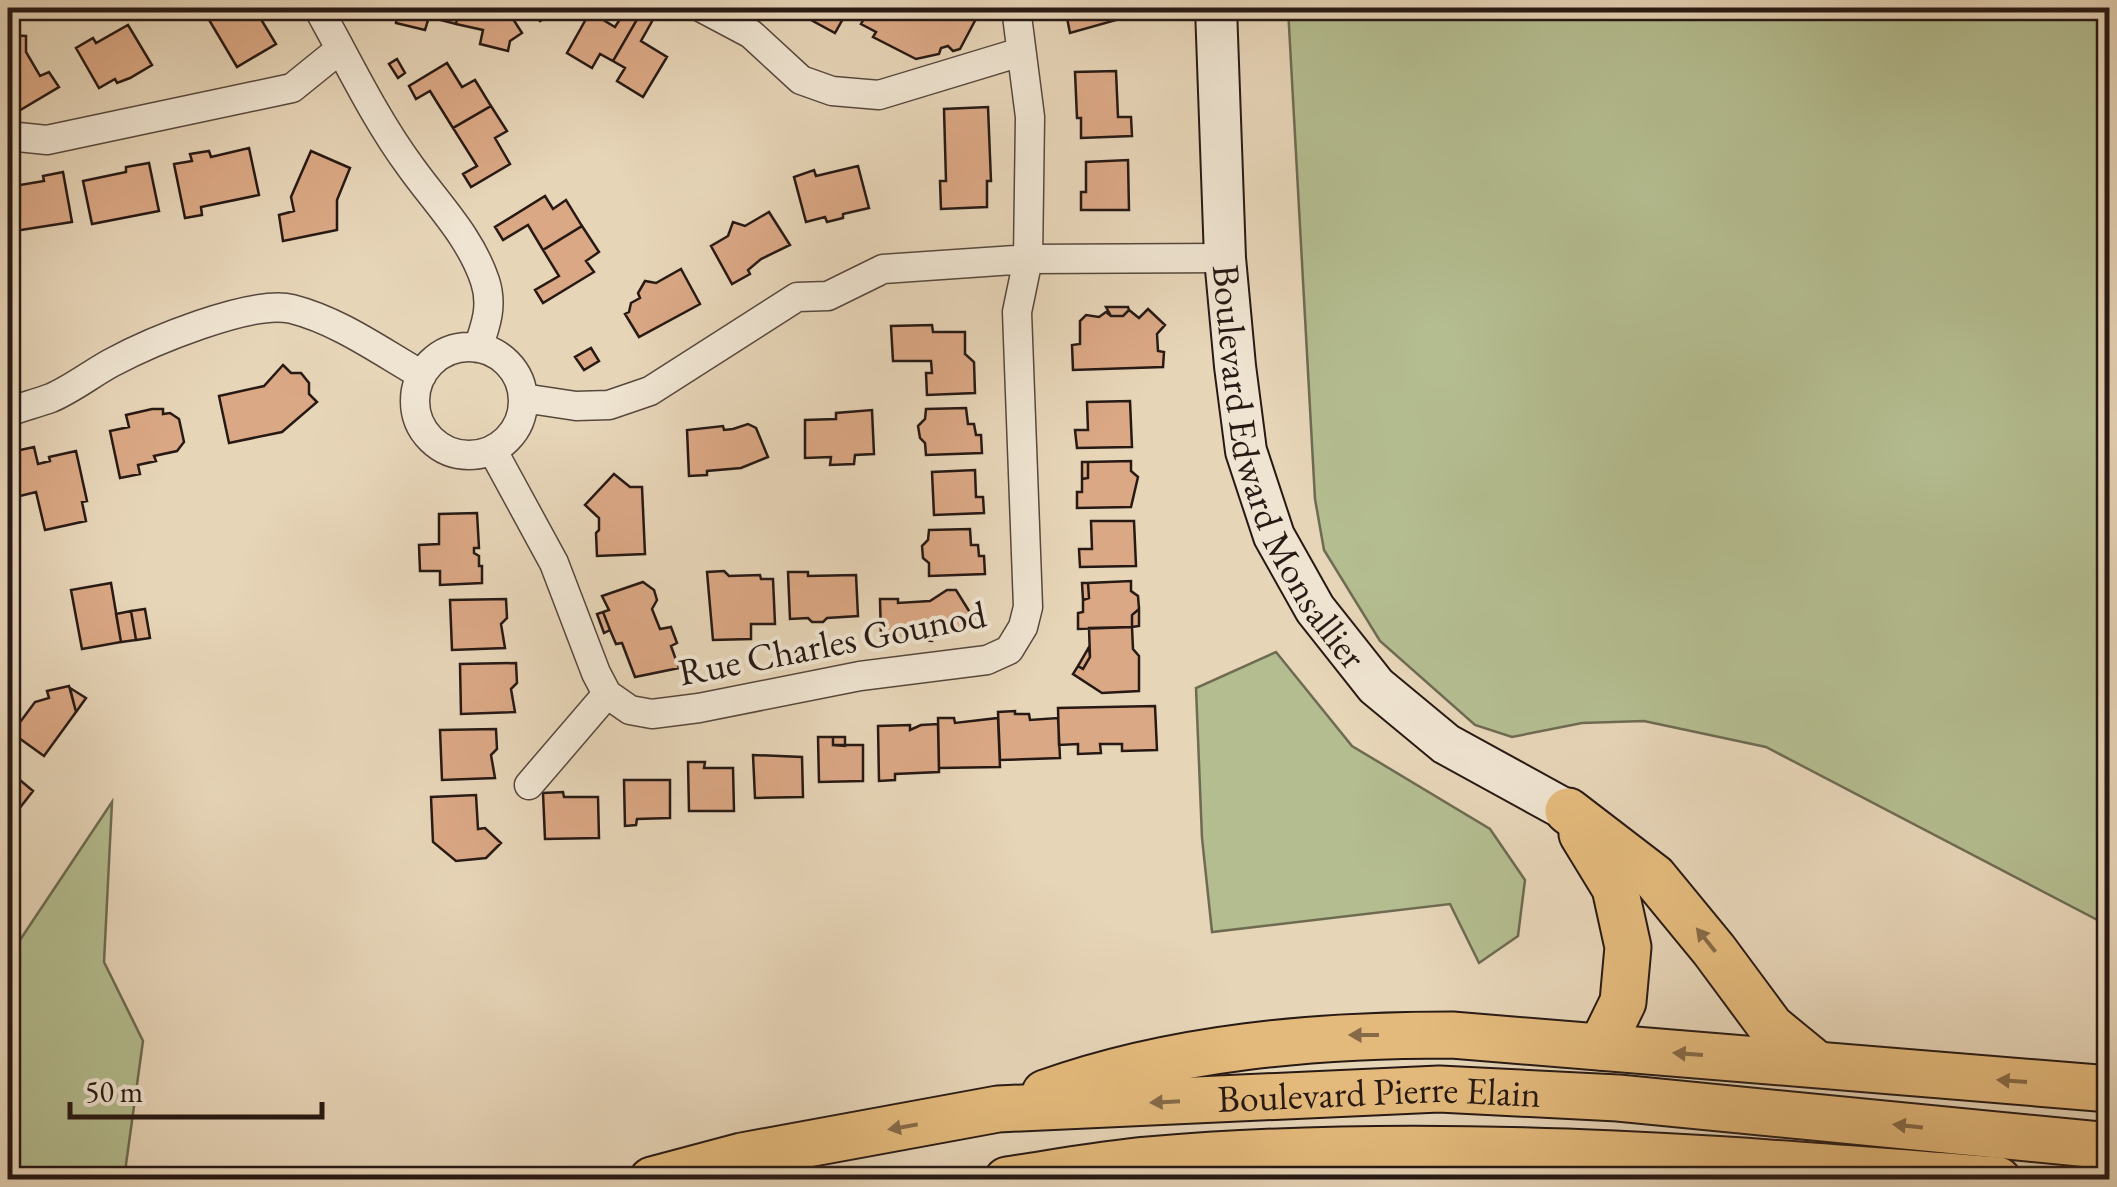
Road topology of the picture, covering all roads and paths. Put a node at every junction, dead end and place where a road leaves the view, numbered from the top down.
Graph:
1 (702, 8) edge
2 (1016, 8) edge
3 (1216, 8) edge
4 (332, 22) edge
5 (1022, 52) junction
6 (8, 136) edge
7 (1224, 258) junction
8 (1028, 259) junction
9 (478, 348) junction
10 (422, 374) junction
11 (522, 398) junction
12 (8, 412) edge
13 (493, 451) junction
14 (608, 694) junction
15 (529, 785) dead end
16 (1568, 811) junction
17 (1601, 1047) junction
18 (1816, 1064) junction
19 (2110, 1088) edge
20 (998, 1109) junction
21 (2110, 1146) edge
22 (652, 1180) edge
23 (1007, 1180) edge
24 (1998, 1180) edge

1 - 5 street
2 - 5 street
3 - 7 street, Boulevard Edward Monsallier
4 - 6 street
4 - 9 street
5 - 8 street
7 - 8 street
7 - 16 street, Boulevard Edward Monsallier
8 - 11 street
8 - 14 street, Rue Charles Gounod
9 - 10 street
9 - 11 street
10 - 12 street
10 - 13 street
11 - 13 street
13 - 14 street
14 - 15 street
16 - 17 main road
18 -> 16 main road
18 -> 17 main road
17 -> 20 main road
19 -> 18 main road
21 -> 20 main road, Boulevard Pierre Elain
20 -> 22 main road, Boulevard Pierre Elain
23 - 24 main road, Boulevard Pierre Elain

